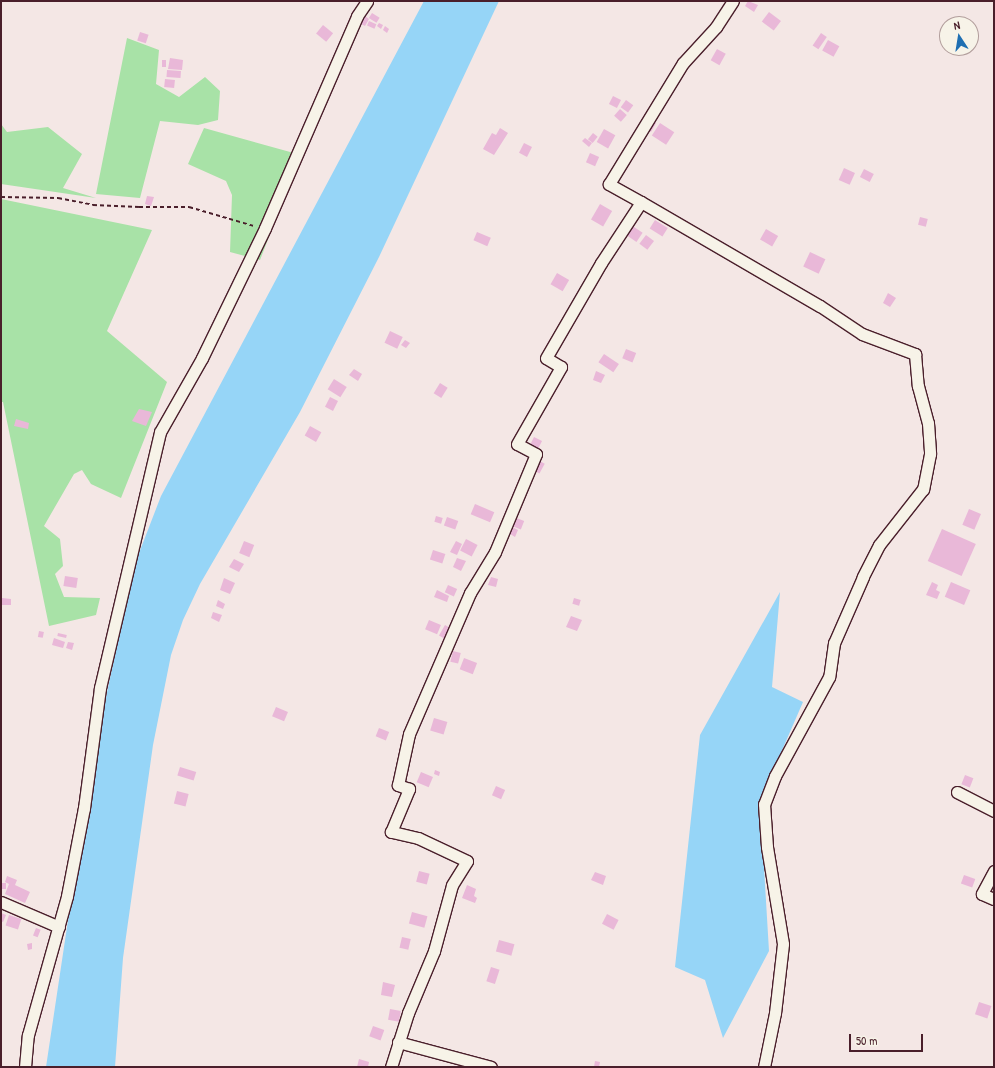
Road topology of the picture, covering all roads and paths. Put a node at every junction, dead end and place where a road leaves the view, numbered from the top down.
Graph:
1 (367, 1) edge
2 (734, 1) edge
3 (1, 197) edge
4 (642, 202) junction
5 (265, 228) junction
6 (957, 792) dead end
7 (994, 811) edge
8 (994, 871) edge
9 (994, 898) edge
10 (1, 902) edge
11 (59, 927) junction
12 (398, 1042) junction
13 (25, 1067) edge
14 (391, 1067) edge
15 (491, 1067) edge
16 (764, 1067) edge

1 - 5 street
2 - 4 street
3 - 5 path
4 - 12 street
4 - 16 street
5 - 11 street
6 - 7 street
8 - 9 street
10 - 11 street
11 - 13 street
12 - 14 street
12 - 15 street

